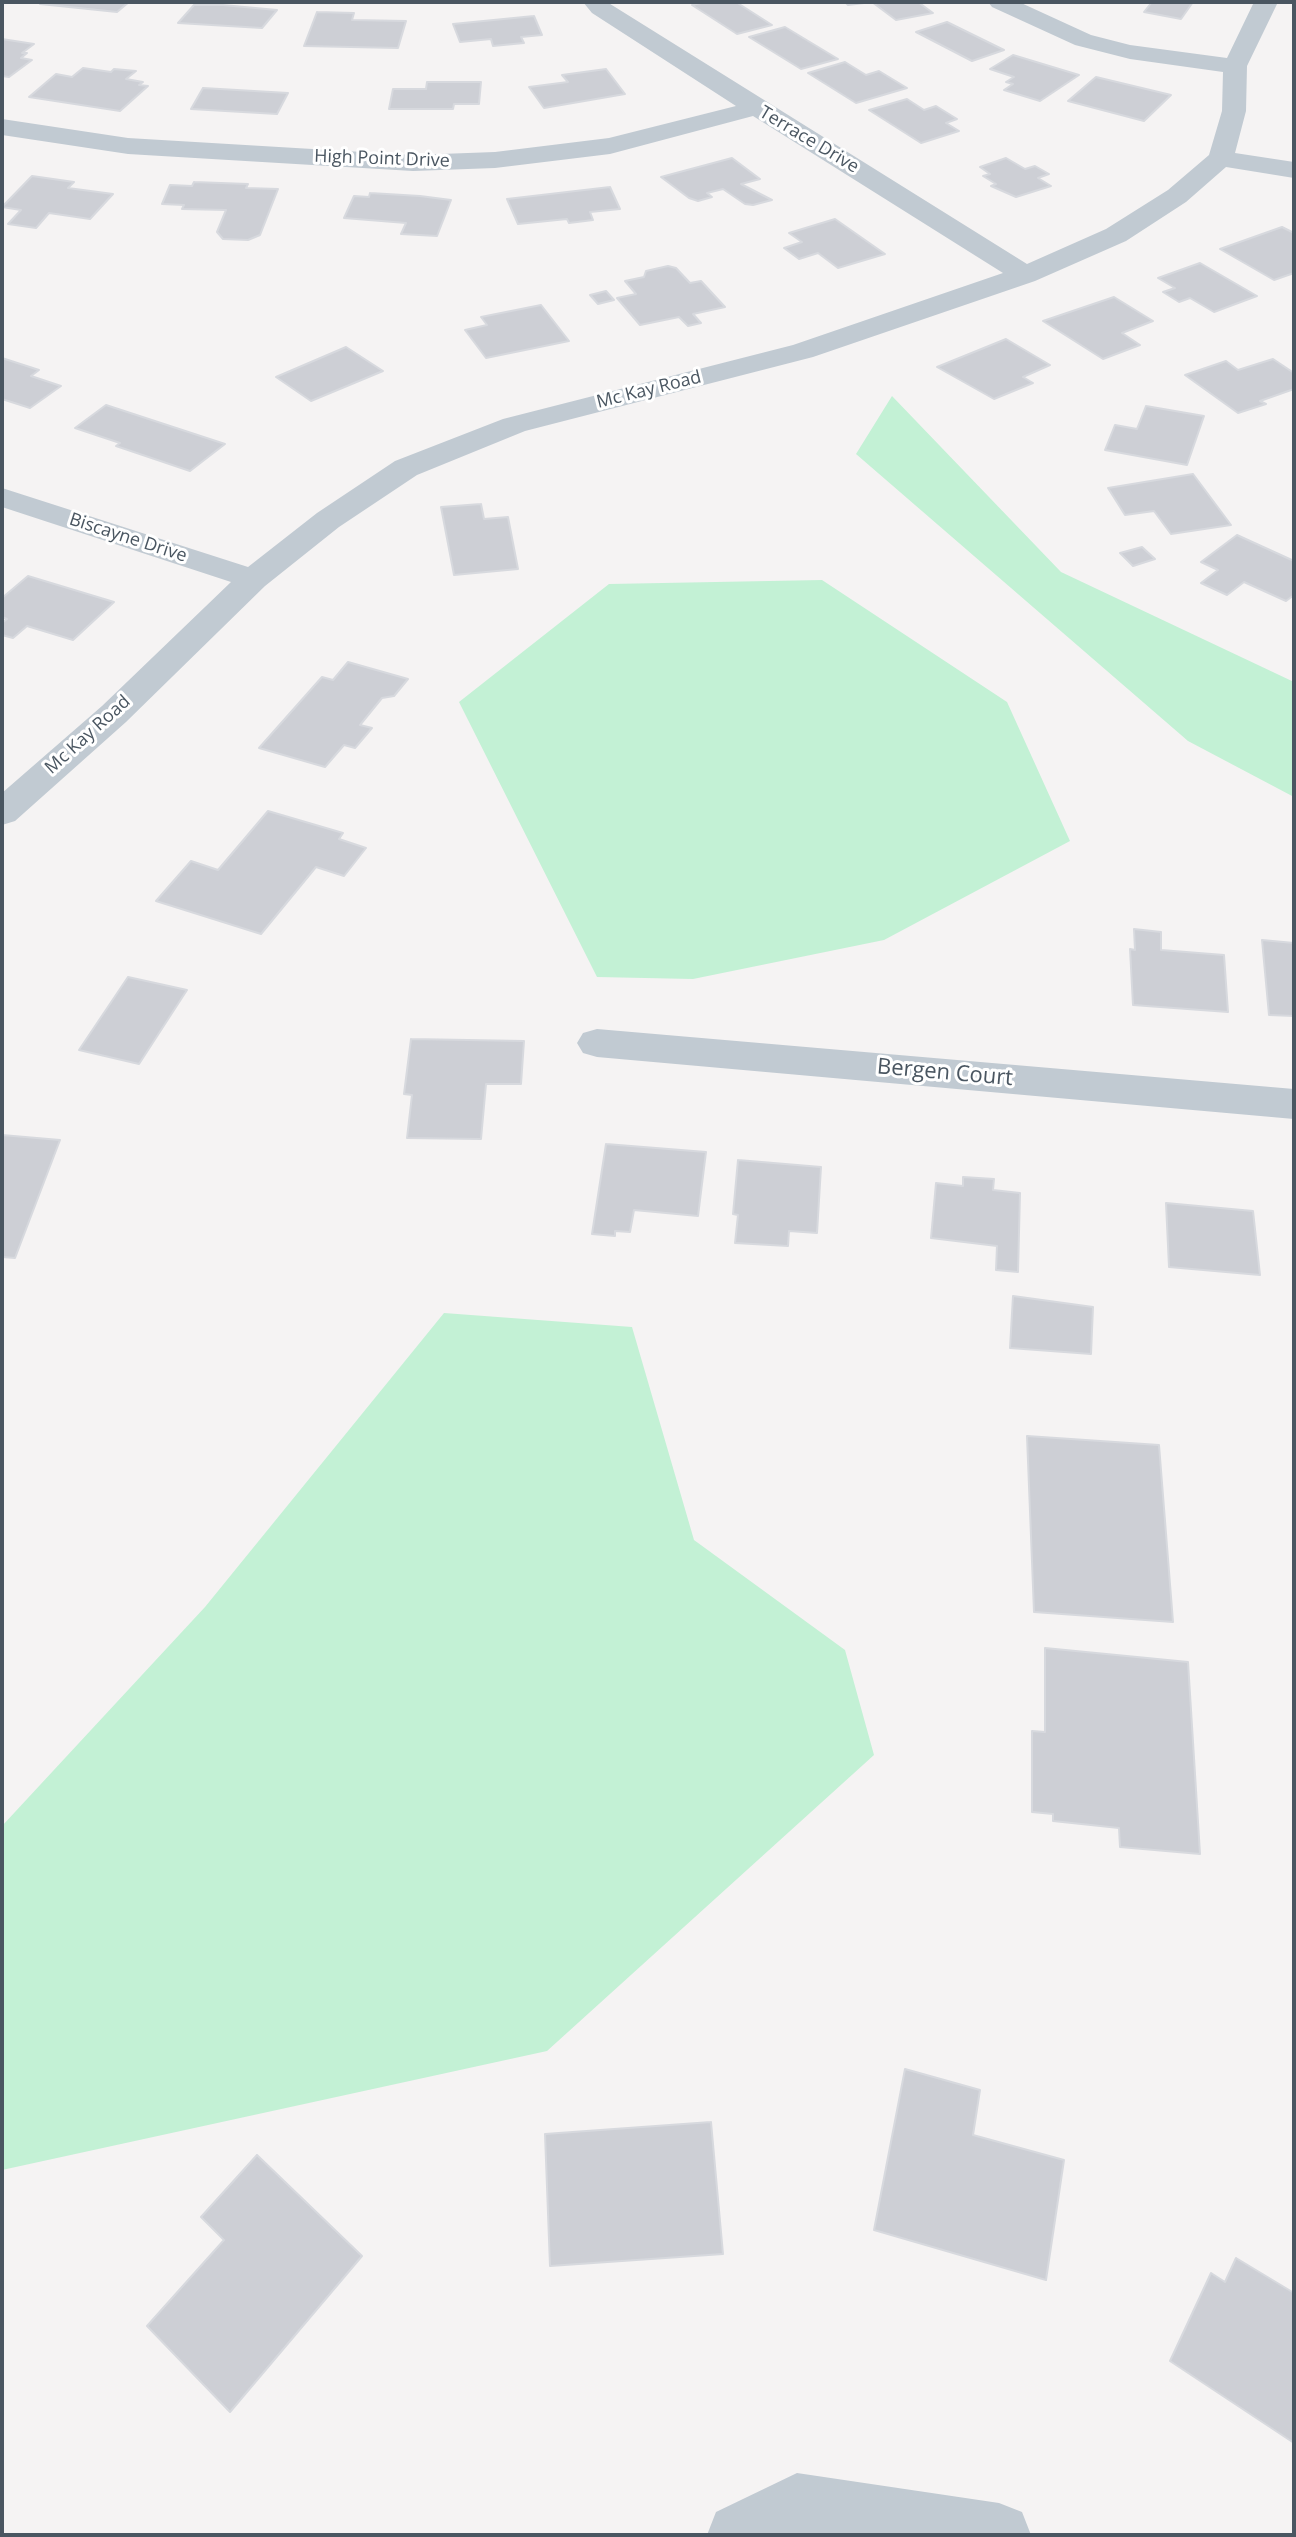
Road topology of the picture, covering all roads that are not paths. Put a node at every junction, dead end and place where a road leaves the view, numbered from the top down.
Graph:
1 (595, 2) edge
2 (1000, 2) edge
3 (1266, 2) edge
4 (1235, 66) junction
5 (757, 108) junction
6 (2, 127) edge
7 (1221, 158) junction
8 (1294, 170) edge
9 (1025, 275) junction
10 (2, 497) edge
11 (253, 579) junction
12 (2, 813) edge
13 (597, 1043) dead end
14 (1294, 1104) edge
15 (739, 2535) edge
16 (999, 2535) edge

1 - 5 street, Terrace Drive
2 - 4 street
3 - 4 street
4 - 7 street
5 - 6 street, High Point Drive
5 - 9 street, Terrace Drive
7 - 8 street
7 - 9 street, Mc Kay Road
9 - 11 street, Mc Kay Road
10 - 11 street, Biscayne Drive
11 - 12 street, Mc Kay Road
13 - 14 street, Bergen Court
15 - 16 street

